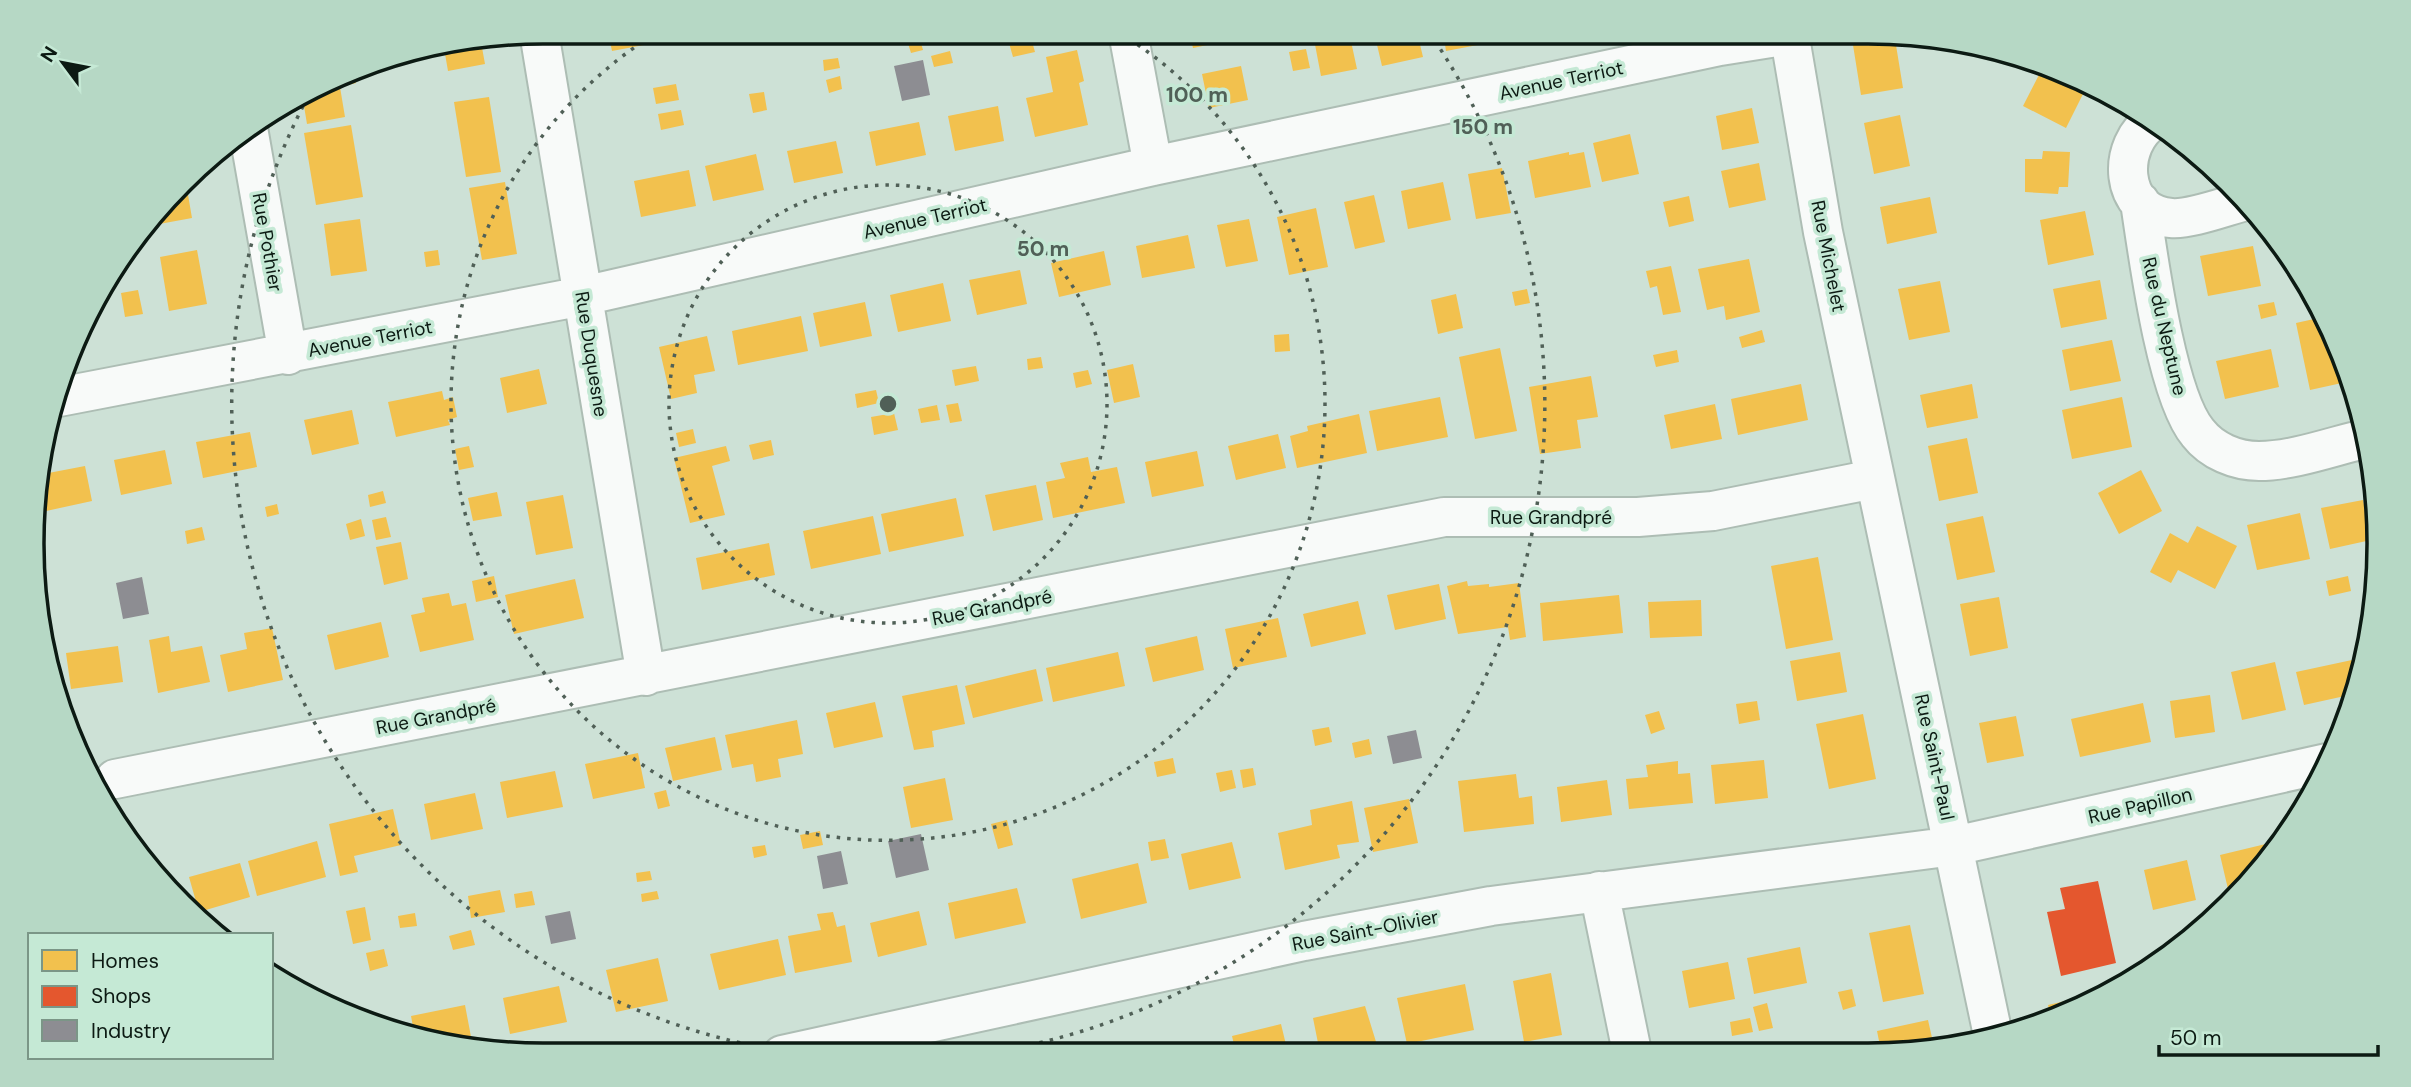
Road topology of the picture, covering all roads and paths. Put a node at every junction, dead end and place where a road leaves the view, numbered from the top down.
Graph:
1 (541, 44) edge
2 (1130, 44) edge
3 (1731, 44) edge
4 (1791, 44) edge
5 (2145, 128) edge
6 (250, 139) edge
7 (1153, 166) junction
8 (2140, 202) junction
9 (2234, 204) edge
10 (583, 296) junction
11 (288, 355) junction
12 (66, 396) edge
13 (2357, 440) edge
14 (1874, 479) junction
15 (646, 676) junction
16 (2311, 774) edge
17 (115, 779) dead end
18 (1954, 846) junction
19 (1599, 891) junction
20 (1991, 1027) edge
21 (926, 1039) edge
22 (890, 1043) edge
23 (1630, 1043) edge

1 - 10 street, Rue Duquesne
2 - 7 street
3 - 7 street, Avenue Terriot
4 - 14 street, Rue Michelet
5 - 8 street, Rue du Neptune
6 - 11 street, Rue Pothier
7 - 10 street, Avenue Terriot
8 - 9 street
8 - 13 street, Rue du Neptune
10 - 11 street, Avenue Terriot
10 - 15 street, Rue Duquesne
11 - 12 street, Avenue Terriot
14 - 15 street, Rue Grandpré
14 - 18 street, Rue Saint-Paul
15 - 17 street, Rue Grandpré
16 - 18 street, Rue Papillon
18 - 19 street, Rue Saint-Olivier
18 - 20 street, Rue Saint-Paul
19 - 21 street, Rue Saint-Olivier
19 - 23 street
21 - 22 street, Rue Saint-Olivier

